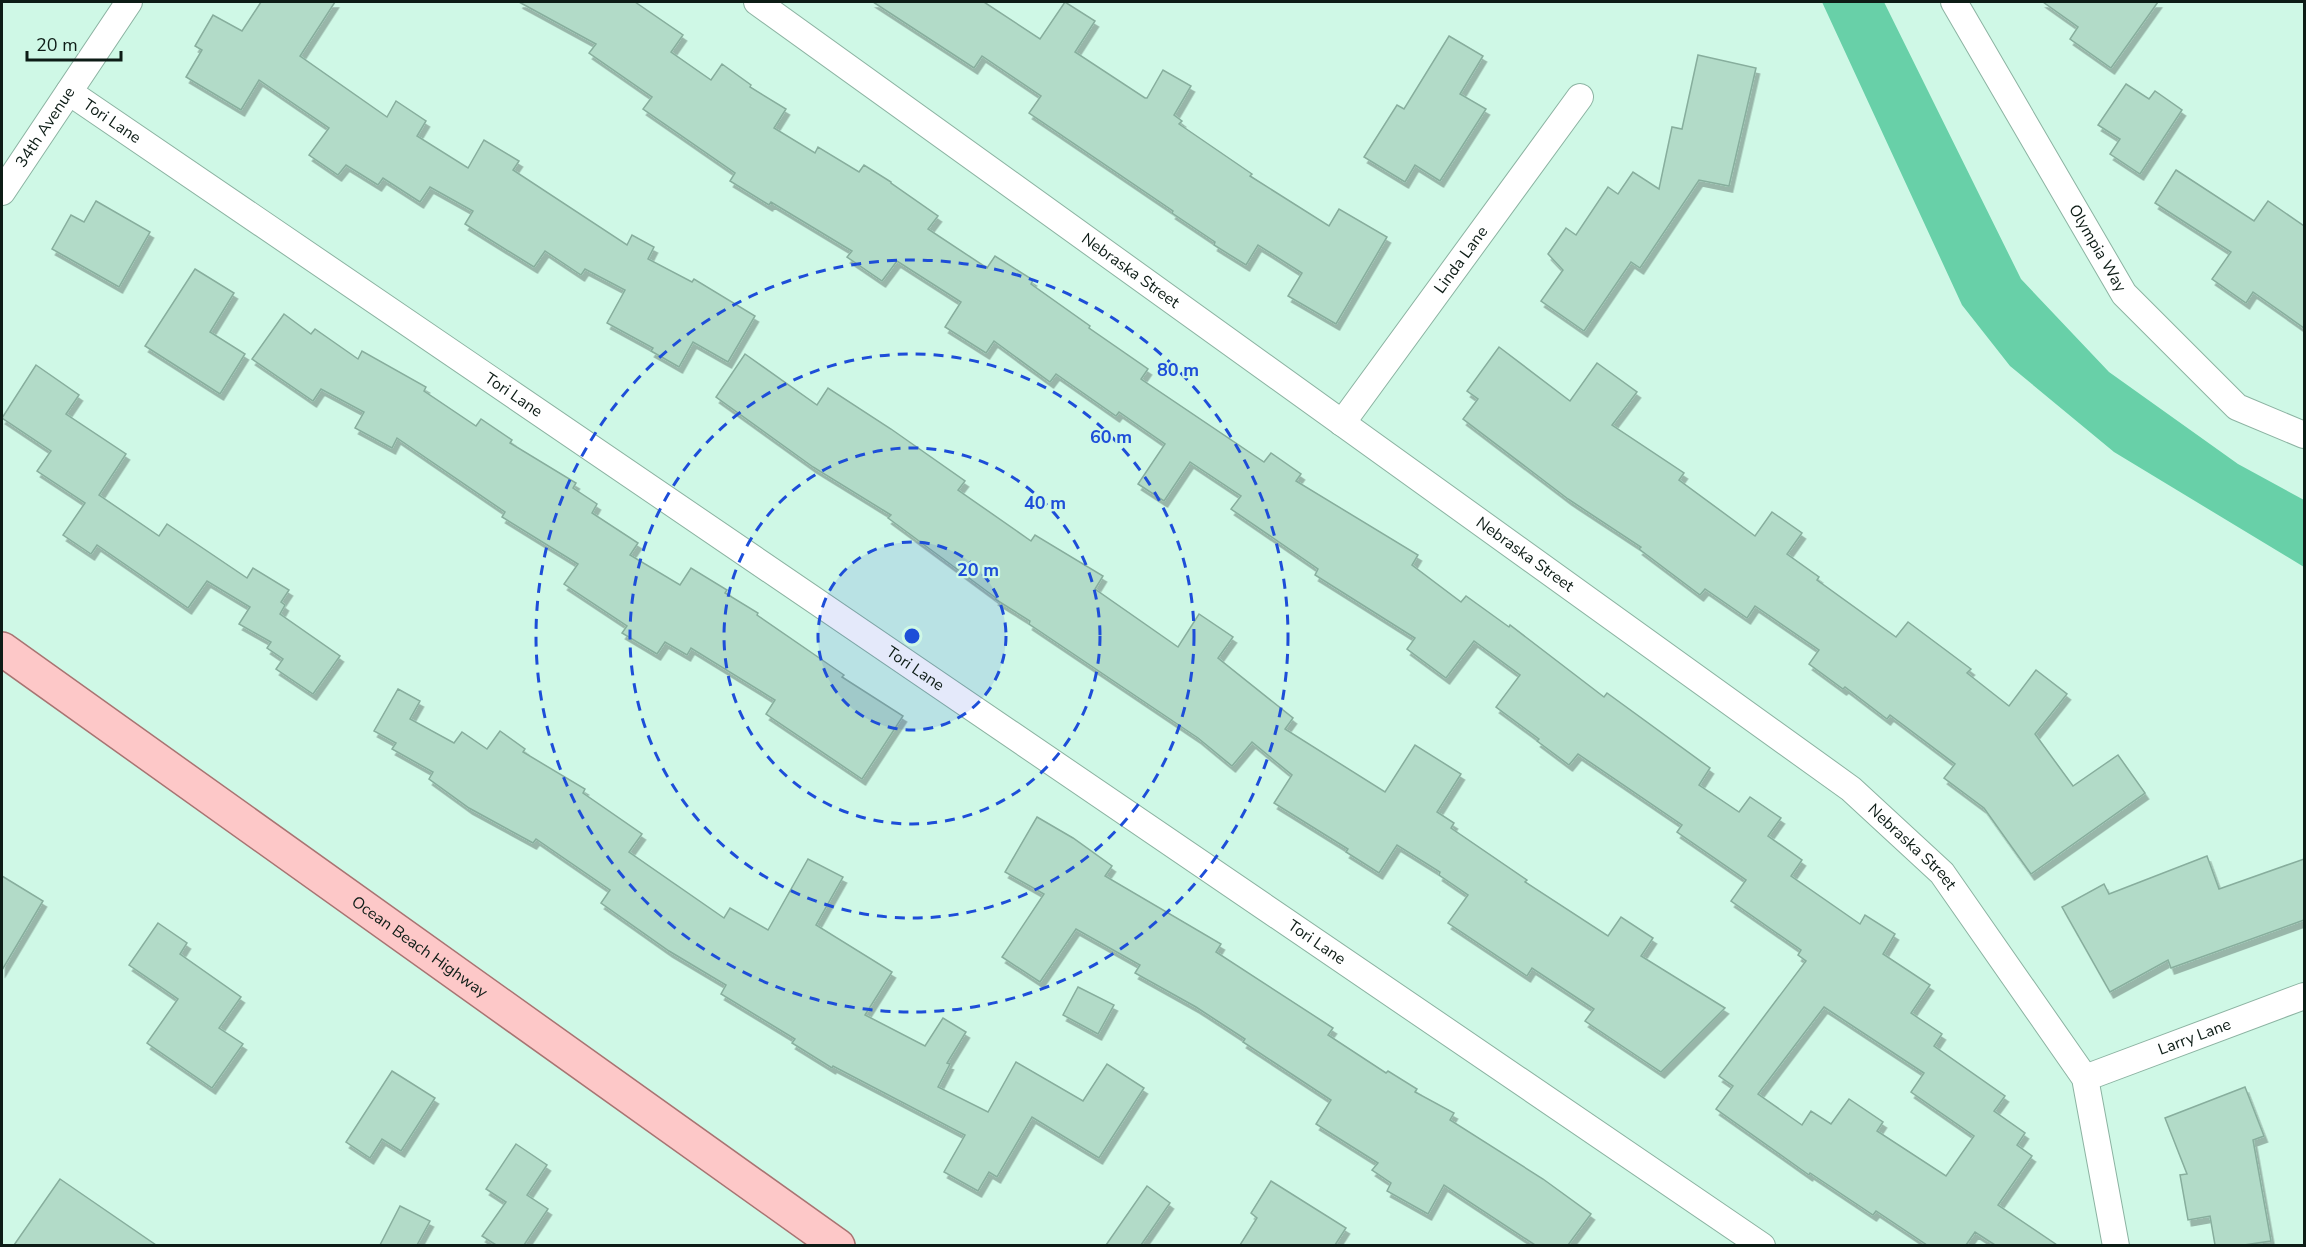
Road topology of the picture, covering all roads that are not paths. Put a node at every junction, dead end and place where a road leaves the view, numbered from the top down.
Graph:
1 (129, 2) edge
2 (757, 2) edge
3 (1954, 2) edge
4 (69, 92) junction
5 (1580, 97) dead end
6 (2, 192) edge
7 (1342, 423) junction
8 (2304, 435) edge
9 (2, 649) edge
10 (2304, 996) edge
11 (2085, 1078) junction
12 (838, 1245) edge
13 (1762, 1245) edge
14 (2116, 1245) edge

1 - 4 street, 34th Avenue
2 - 7 street, Nebraska Street
3 - 8 street, Olympia Way
4 - 6 street, 34th Avenue
4 - 13 street, Tori Lane
5 - 7 street, Linda Lane
7 - 11 street, Nebraska Street
9 - 12 main road, Ocean Beach Highway
10 - 11 street, Larry Lane
11 - 14 street, Nebraska Street

